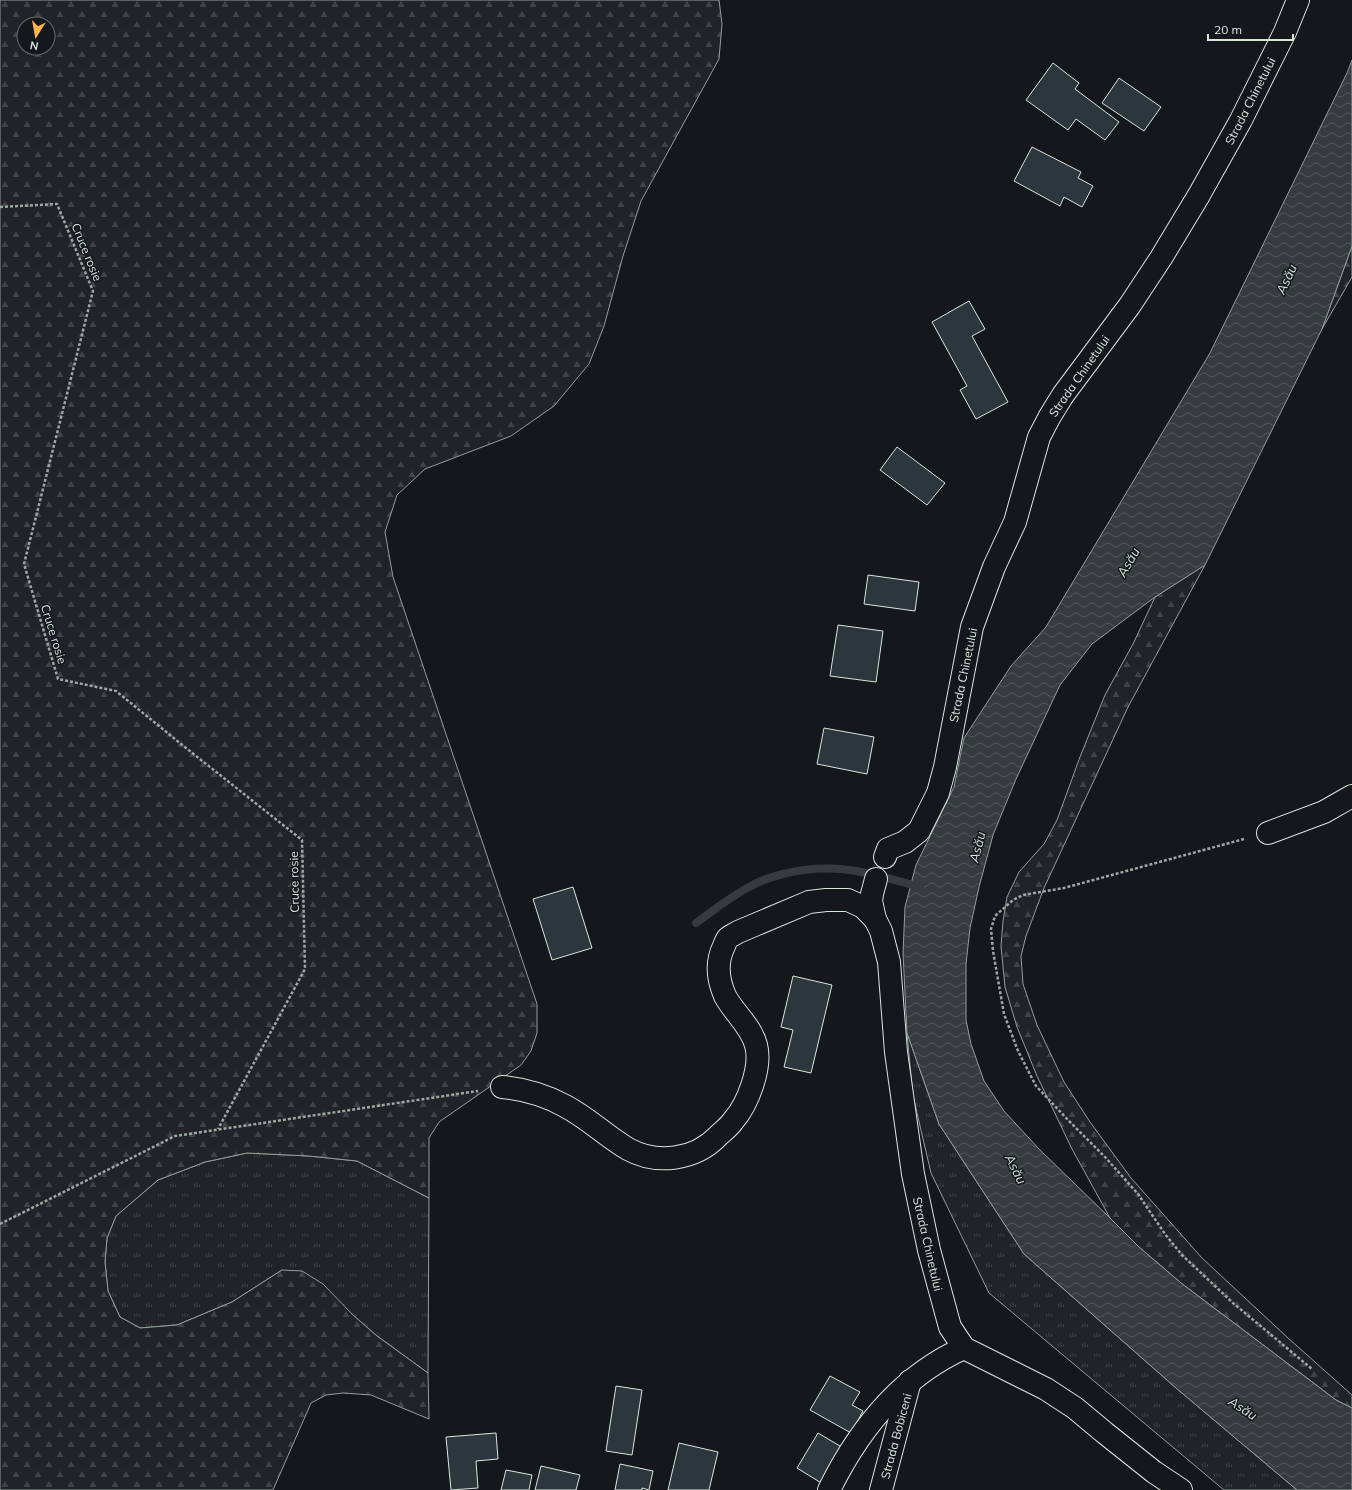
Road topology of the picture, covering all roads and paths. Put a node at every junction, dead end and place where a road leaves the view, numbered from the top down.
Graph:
1 (1298, 0) edge
2 (0, 207) edge
3 (1352, 796) edge
4 (1268, 833) joint
5 (885, 857) dead end
6 (876, 879) dead end
7 (874, 919) junction
8 (502, 1087) joint
9 (218, 1130) junction
10 (0, 1224) edge
11 (964, 1348) junction
12 (1312, 1368) dead end
13 (910, 1381) junction
14 (829, 1490) edge
15 (881, 1490) edge
16 (1181, 1490) edge

1 - 5 street, Strada Chinetului
2 - 9 path, Cruce rosie
3 - 4 street
4 - 12 path
6 - 7 street, Strada Chinetului
7 - 8 street
7 - 11 street, Strada Chinetului
8 - 9 path
9 - 10 path
11 - 13 street, Strada Bobiceni
11 - 16 street, Strada Chinetului
13 - 14 street, Strada Bobiceni
13 - 15 street, Strada Bobiceni

